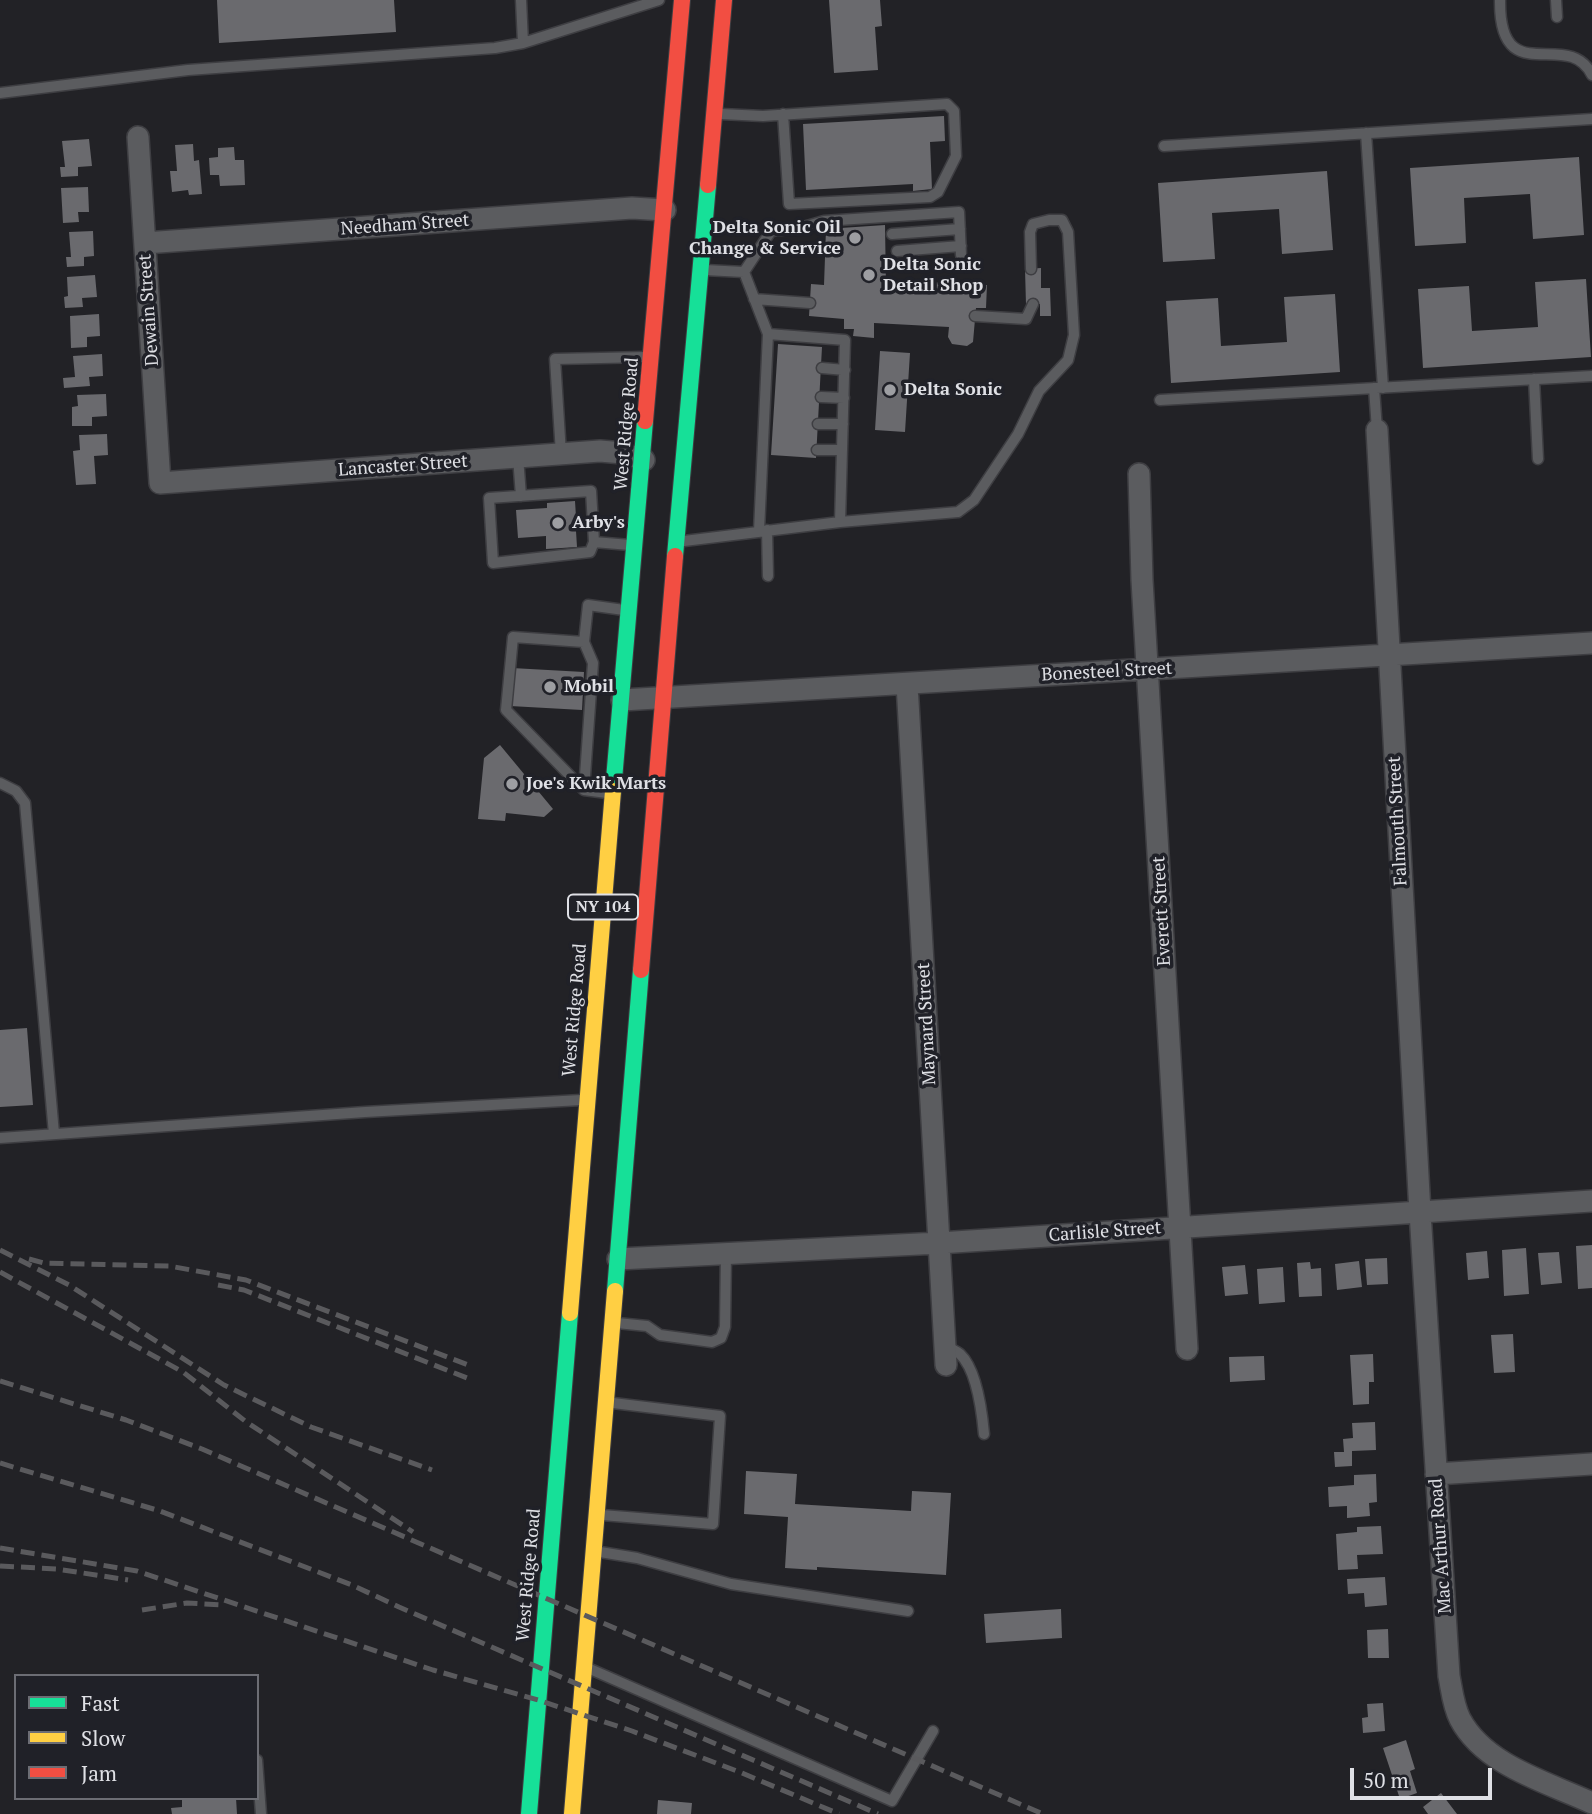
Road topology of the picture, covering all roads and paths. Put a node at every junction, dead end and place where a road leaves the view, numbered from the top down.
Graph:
1 (521, 0) edge
2 (659, 0) edge
3 (682, 0) edge
4 (724, 0) edge
5 (1500, 0) edge
6 (1556, 0) edge
7 (1557, 16) dead end
8 (523, 43) junction
9 (1592, 75) edge
10 (0, 93) edge
11 (714, 114) junction
12 (783, 114) junction
13 (1592, 119) edge
14 (1366, 133) junction
15 (138, 137) dead end
16 (1164, 146) dead end
17 (665, 209) junction
18 (960, 229) junction
19 (892, 234) dead end
20 (145, 243) junction
21 (897, 251) dead end
22 (700, 269) junction
23 (1031, 269) dead end
24 (744, 272) junction
25 (754, 299) junction
26 (810, 303) dead end
27 (1033, 304) dead end
28 (975, 316) dead end
29 (768, 334) junction
30 (652, 357) junction
31 (822, 368) dead end
32 (845, 370) junction
33 (1592, 376) edge
34 (1534, 379) junction
35 (1379, 388) junction
36 (821, 397) dead end
37 (844, 398) junction
38 (1160, 400) dead end
39 (818, 424) dead end
40 (843, 424) junction
41 (1377, 430) joint
42 (817, 450) dead end
43 (842, 450) junction
44 (561, 454) junction
45 (518, 457) junction
46 (1538, 459) dead end
47 (644, 460) junction
48 (1139, 474) dead end
49 (160, 483) joint
50 (521, 496) junction
51 (840, 522) junction
52 (763, 531) junction
53 (594, 542) junction
54 (677, 542) junction
55 (636, 546) junction
56 (768, 576) dead end
57 (630, 610) junction
58 (584, 642) junction
59 (1592, 643) edge
60 (1388, 655) junction
61 (1147, 669) junction
62 (907, 684) junction
63 (663, 698) junction
64 (622, 701) junction
65 (0, 783) edge
66 (584, 790) junction
67 (613, 794) junction
68 (587, 1099) junction
69 (54, 1135) junction
70 (0, 1138) edge
71 (1592, 1201) edge
72 (1420, 1212) junction
73 (1180, 1227) junction
74 (939, 1243) junction
75 (726, 1253) junction
76 (618, 1259) junction
77 (613, 1323) junction
78 (1187, 1349) dead end
79 (946, 1355) joint
80 (606, 1402) junction
81 (984, 1434) dead end
82 (1592, 1464) edge
83 (1436, 1474) junction
84 (597, 1514) junction
85 (594, 1551) junction
86 (908, 1611) dead end
87 (584, 1666) junction
88 (933, 1731) dead end
89 (259, 1787) edge
90 (1592, 1803) edge
91 (261, 1814) edge
92 (529, 1814) edge
93 (572, 1814) edge

1 - 8 lane
2 - 8 lane
3 - 17 highway, West Ridge Road / NY 104
4 - 11 highway, NY 104
5 - 9 lane
6 - 7 lane
8 - 10 lane
11 - 12 lane
11 - 22 highway, NY 104
12 - 12 lane
13 - 14 lane
14 - 16 lane
14 - 35 lane
15 - 20 street, Dewain Street
17 - 20 street, Needham Street
17 - 30 highway, West Ridge Road / NY 104
18 - 19 lane
18 - 21 lane
18 - 24 lane
20 - 49 street, Dewain Street
22 - 24 lane
22 - 54 highway, NY 104
23 - 51 lane
24 - 25 lane
25 - 26 lane
25 - 29 lane
27 - 28 lane
29 - 32 lane
29 - 52 lane
30 - 44 lane
30 - 47 highway, West Ridge Road / NY 104
31 - 32 lane
32 - 37 lane
33 - 34 lane
34 - 35 lane
34 - 46 lane
35 - 38 lane
35 - 41 lane
36 - 37 lane
37 - 40 lane
39 - 40 lane
40 - 43 lane
41 - 60 street, Falmouth Street
42 - 43 lane
43 - 51 lane
44 - 45 street, Lancaster Street
44 - 47 street, Lancaster Street
45 - 49 street, Lancaster Street
45 - 50 lane
47 - 55 highway, West Ridge Road / NY 104
48 - 61 street, Everett Street
50 - 53 lane
50 - 53 lane
51 - 52 lane
52 - 54 lane
52 - 56 lane
53 - 55 lane
54 - 63 highway, NY 104
55 - 57 highway, West Ridge Road / NY 104
57 - 58 lane
57 - 64 highway, West Ridge Road / NY 104
58 - 66 lane
58 - 66 lane
59 - 60 street, Bonesteel Street
60 - 61 street, Bonesteel Street
60 - 72 street, Falmouth Street
61 - 62 street, Bonesteel Street
61 - 73 street, Everett Street
62 - 63 street, Bonesteel Street
62 - 74 street, Maynard Street
63 - 64 street, Bonesteel Street
63 - 76 highway, NY 104
64 - 67 highway, West Ridge Road / NY 104
65 - 69 lane
66 - 67 lane
67 - 68 highway, West Ridge Road / NY 104
68 - 69 lane
68 - 92 highway, West Ridge Road / NY 104
69 - 70 lane
71 - 72 street, Carlisle Street
72 - 73 street, Carlisle Street
72 - 83 street, Mac Arthur Road
73 - 74 street, Carlisle Street
73 - 78 street, Everett Street
74 - 75 street, Carlisle Street
74 - 79 street, Maynard Street
75 - 76 street, Carlisle Street
75 - 77 lane
76 - 77 highway, NY 104
77 - 80 highway, NY 104
79 - 81 lane
80 - 84 highway, NY 104
80 - 84 lane
82 - 83 street
83 - 90 street, Mac Arthur Road
84 - 85 highway, NY 104
85 - 86 lane
85 - 87 highway, NY 104
87 - 88 lane
87 - 93 highway, NY 104
89 - 91 lane

